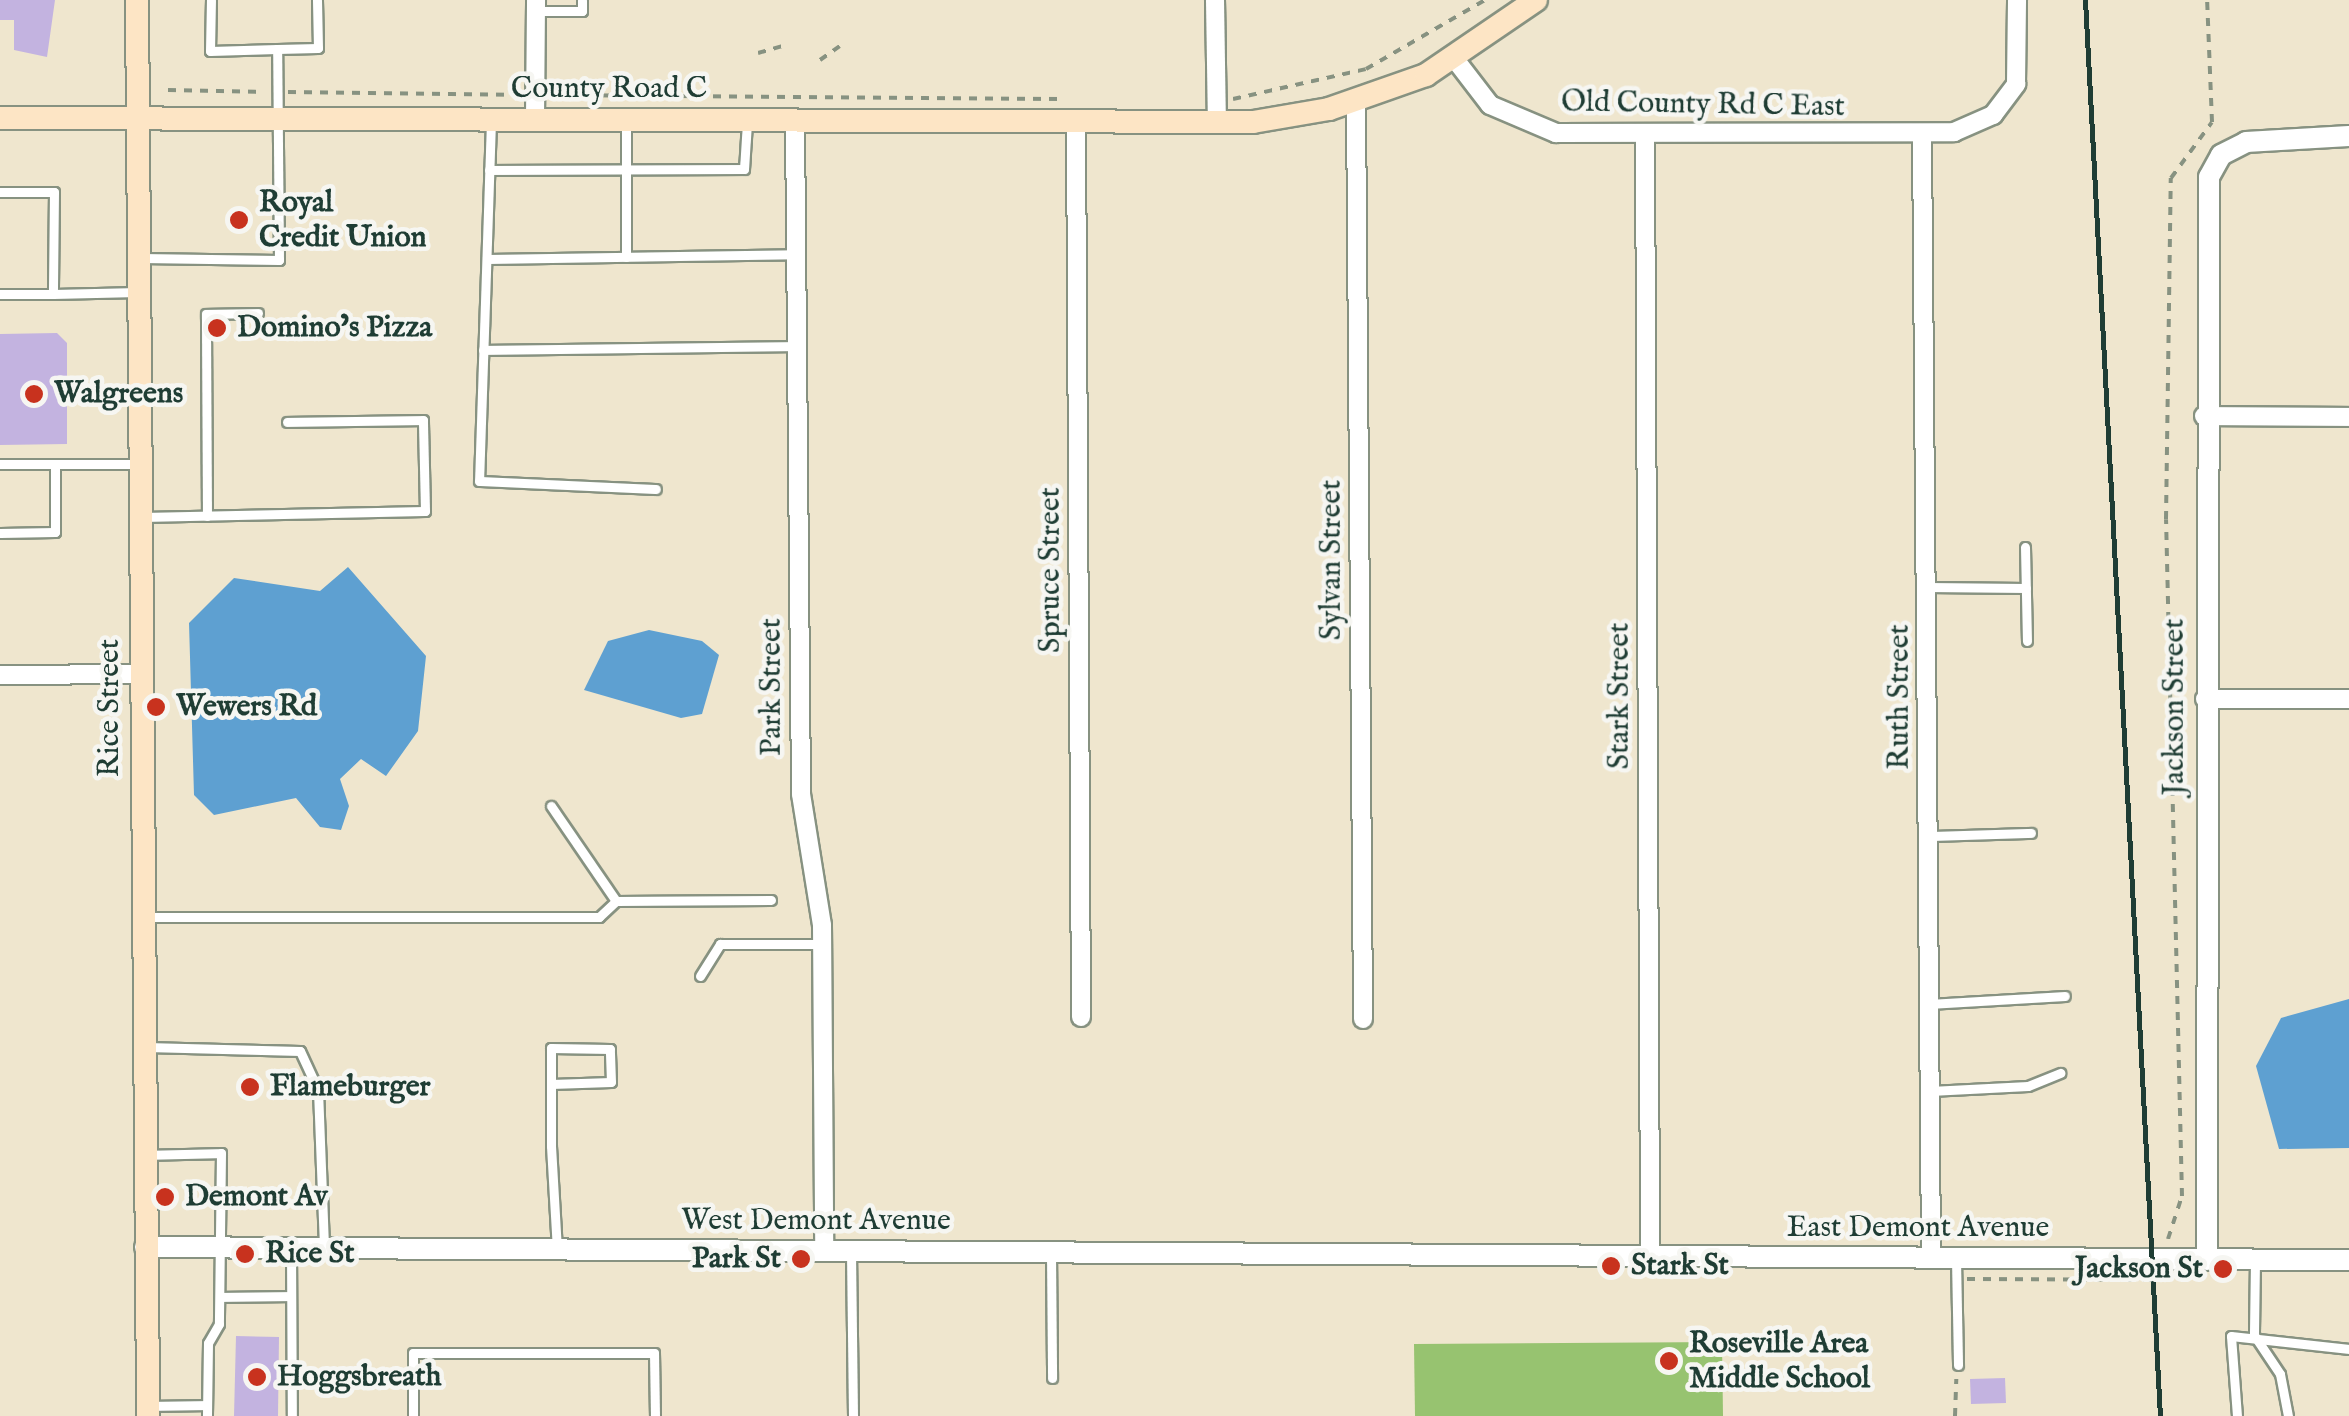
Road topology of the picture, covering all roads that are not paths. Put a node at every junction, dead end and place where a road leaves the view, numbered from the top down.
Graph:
1 (137, 0) edge
2 (211, 0) edge
3 (317, 0) edge
4 (582, 0) edge
5 (1215, 0) edge
6 (1536, 0) edge
7 (2017, 0) edge
8 (536, 6) edge
9 (277, 50) junction
10 (1454, 58) junction
11 (1356, 101) junction
12 (138, 116) junction
13 (0, 118) edge
14 (282, 118) junction
15 (491, 118) junction
16 (535, 119) junction
17 (626, 119) junction
18 (748, 120) junction
19 (796, 120) junction
20 (1076, 123) junction
21 (1217, 124) junction
22 (1645, 134) junction
23 (1922, 135) junction
24 (2349, 136) edge
25 (626, 169) junction
26 (490, 170) junction
27 (0, 192) edge
28 (796, 254) junction
29 (626, 256) junction
30 (139, 258) junction
31 (486, 259) junction
32 (138, 292) junction
33 (0, 294) edge
34 (52, 294) junction
35 (258, 313) dead end
36 (797, 346) junction
37 (484, 350) junction
38 (2204, 416) junction
39 (2349, 417) edge
40 (287, 422) dead end
41 (0, 464) edge
42 (55, 464) junction
43 (139, 464) junction
44 (656, 489) dead end
45 (206, 516) junction
46 (139, 517) junction
47 (0, 533) edge
48 (2025, 547) dead end
49 (1927, 588) junction
50 (2026, 588) junction
51 (2027, 641) dead end
52 (139, 674) junction
53 (0, 675) edge
54 (2205, 698) junction
55 (2349, 699) edge
56 (551, 806) dead end
57 (2032, 833) dead end
58 (1928, 836) junction
59 (771, 900) dead end
60 (616, 901) junction
61 (142, 918) junction
62 (822, 944) junction
63 (700, 976) dead end
64 (2065, 996) dead end
65 (1930, 1004) junction
66 (1081, 1017) dead end
67 (1363, 1018) dead end
68 (143, 1046) junction
69 (2060, 1073) dead end
70 (550, 1084) junction
71 (1930, 1091) junction
72 (144, 1155) junction
73 (145, 1247) junction
74 (222, 1248) junction
75 (291, 1248) junction
76 (324, 1248) junction
77 (557, 1249) junction
78 (824, 1250) junction
79 (851, 1252) junction
80 (1051, 1253) junction
81 (1486, 1256) joint
82 (1650, 1257) junction
83 (1931, 1259) junction
84 (2207, 1260) junction
85 (2255, 1260) junction
86 (2349, 1260) edge
87 (1957, 1269) junction
88 (291, 1296) junction
89 (220, 1297) junction
90 (2254, 1335) junction
91 (2349, 1350) edge
92 (1958, 1365) road end
93 (1052, 1378) dead end
94 (148, 1411) edge
95 (207, 1411) edge
96 (292, 1416) edge
97 (413, 1416) edge
98 (656, 1416) edge
99 (853, 1416) edge
100 (2237, 1416) edge
101 (2288, 1416) edge

1 - 12 main road, Rice Street
2 - 9 lane
3 - 9 lane
4 - 8 lane
5 - 21 street
6 - 10 main road, County Road C
7 - 23 street, Old County Rd C East
8 - 16 street
9 - 14 lane
10 - 11 main road, County Road C
10 - 22 street, Old County Rd C East
11 - 21 main road, County Road C
11 - 67 street, Sylvan Street
12 - 13 main road, County Road C
12 - 14 main road, County Road C
12 - 30 main road, Rice Street
14 - 15 main road, County Road C
14 - 30 lane
15 - 16 main road, County Road C
15 - 26 lane
16 - 17 main road, County Road C
17 - 18 main road, County Road C
17 - 25 lane
18 - 19 main road, County Road C
18 - 25 lane
19 - 20 main road, County Road C
19 - 28 street, Park Street
20 - 21 main road, County Road C
20 - 66 street, Spruce Street
22 - 23 street, Old County Rd C East
22 - 82 street, Stark Street
23 - 49 street, Ruth Street
24 - 38 street, Jackson Street
25 - 26 lane
25 - 29 lane
26 - 31 lane
27 - 34 lane
28 - 29 lane
28 - 36 street, Park Street
29 - 31 lane
30 - 32 main road, Rice Street
31 - 37 lane
32 - 34 lane
32 - 43 main road, Rice Street
33 - 34 lane
35 - 45 lane
36 - 37 lane
36 - 62 street, Park Street
37 - 44 lane
38 - 39 street
38 - 54 street, Jackson Street
40 - 45 lane
41 - 42 lane
42 - 43 lane
42 - 47 lane
43 - 46 main road, Rice Street
45 - 46 lane
46 - 52 main road, Rice Street
48 - 50 lane
49 - 50 lane
49 - 58 street, Ruth Street
50 - 51 lane
52 - 53 street
52 - 61 main road, Rice Street
54 - 55 street
54 - 84 street, Jackson Street
56 - 60 lane
57 - 58 lane
58 - 65 street, Ruth Street
59 - 60 lane
60 - 61 lane
61 - 68 main road, Rice Street
62 - 63 lane
62 - 78 street, Park Street
64 - 65 lane
65 - 71 street, Ruth Street
68 - 72 main road, Rice Street
68 - 76 lane
69 - 71 lane
70 - 70 lane
70 - 77 lane
71 - 83 street, Ruth Street
72 - 73 main road, Rice Street
72 - 74 lane
73 - 74 street, West Demont Avenue
73 - 94 main road, Rice Street
74 - 75 street, West Demont Avenue
74 - 89 lane
75 - 76 street, West Demont Avenue
75 - 88 lane
76 - 77 street, West Demont Avenue
77 - 78 street, West Demont Avenue
78 - 79 street, West Demont Avenue
79 - 80 street, West Demont Avenue
79 - 99 lane
80 - 81 street, West Demont Avenue
80 - 93 lane
81 - 82 street, East Demont Avenue
82 - 83 street, East Demont Avenue
83 - 87 street, East Demont Avenue
84 - 85 street, East Demont Avenue
84 - 87 street, East Demont Avenue
85 - 86 street, East Demont Avenue
85 - 90 lane
87 - 92 lane
88 - 89 lane
88 - 96 lane
89 - 95 lane
90 - 91 lane
90 - 100 lane
90 - 101 lane
94 - 95 lane
97 - 98 lane

